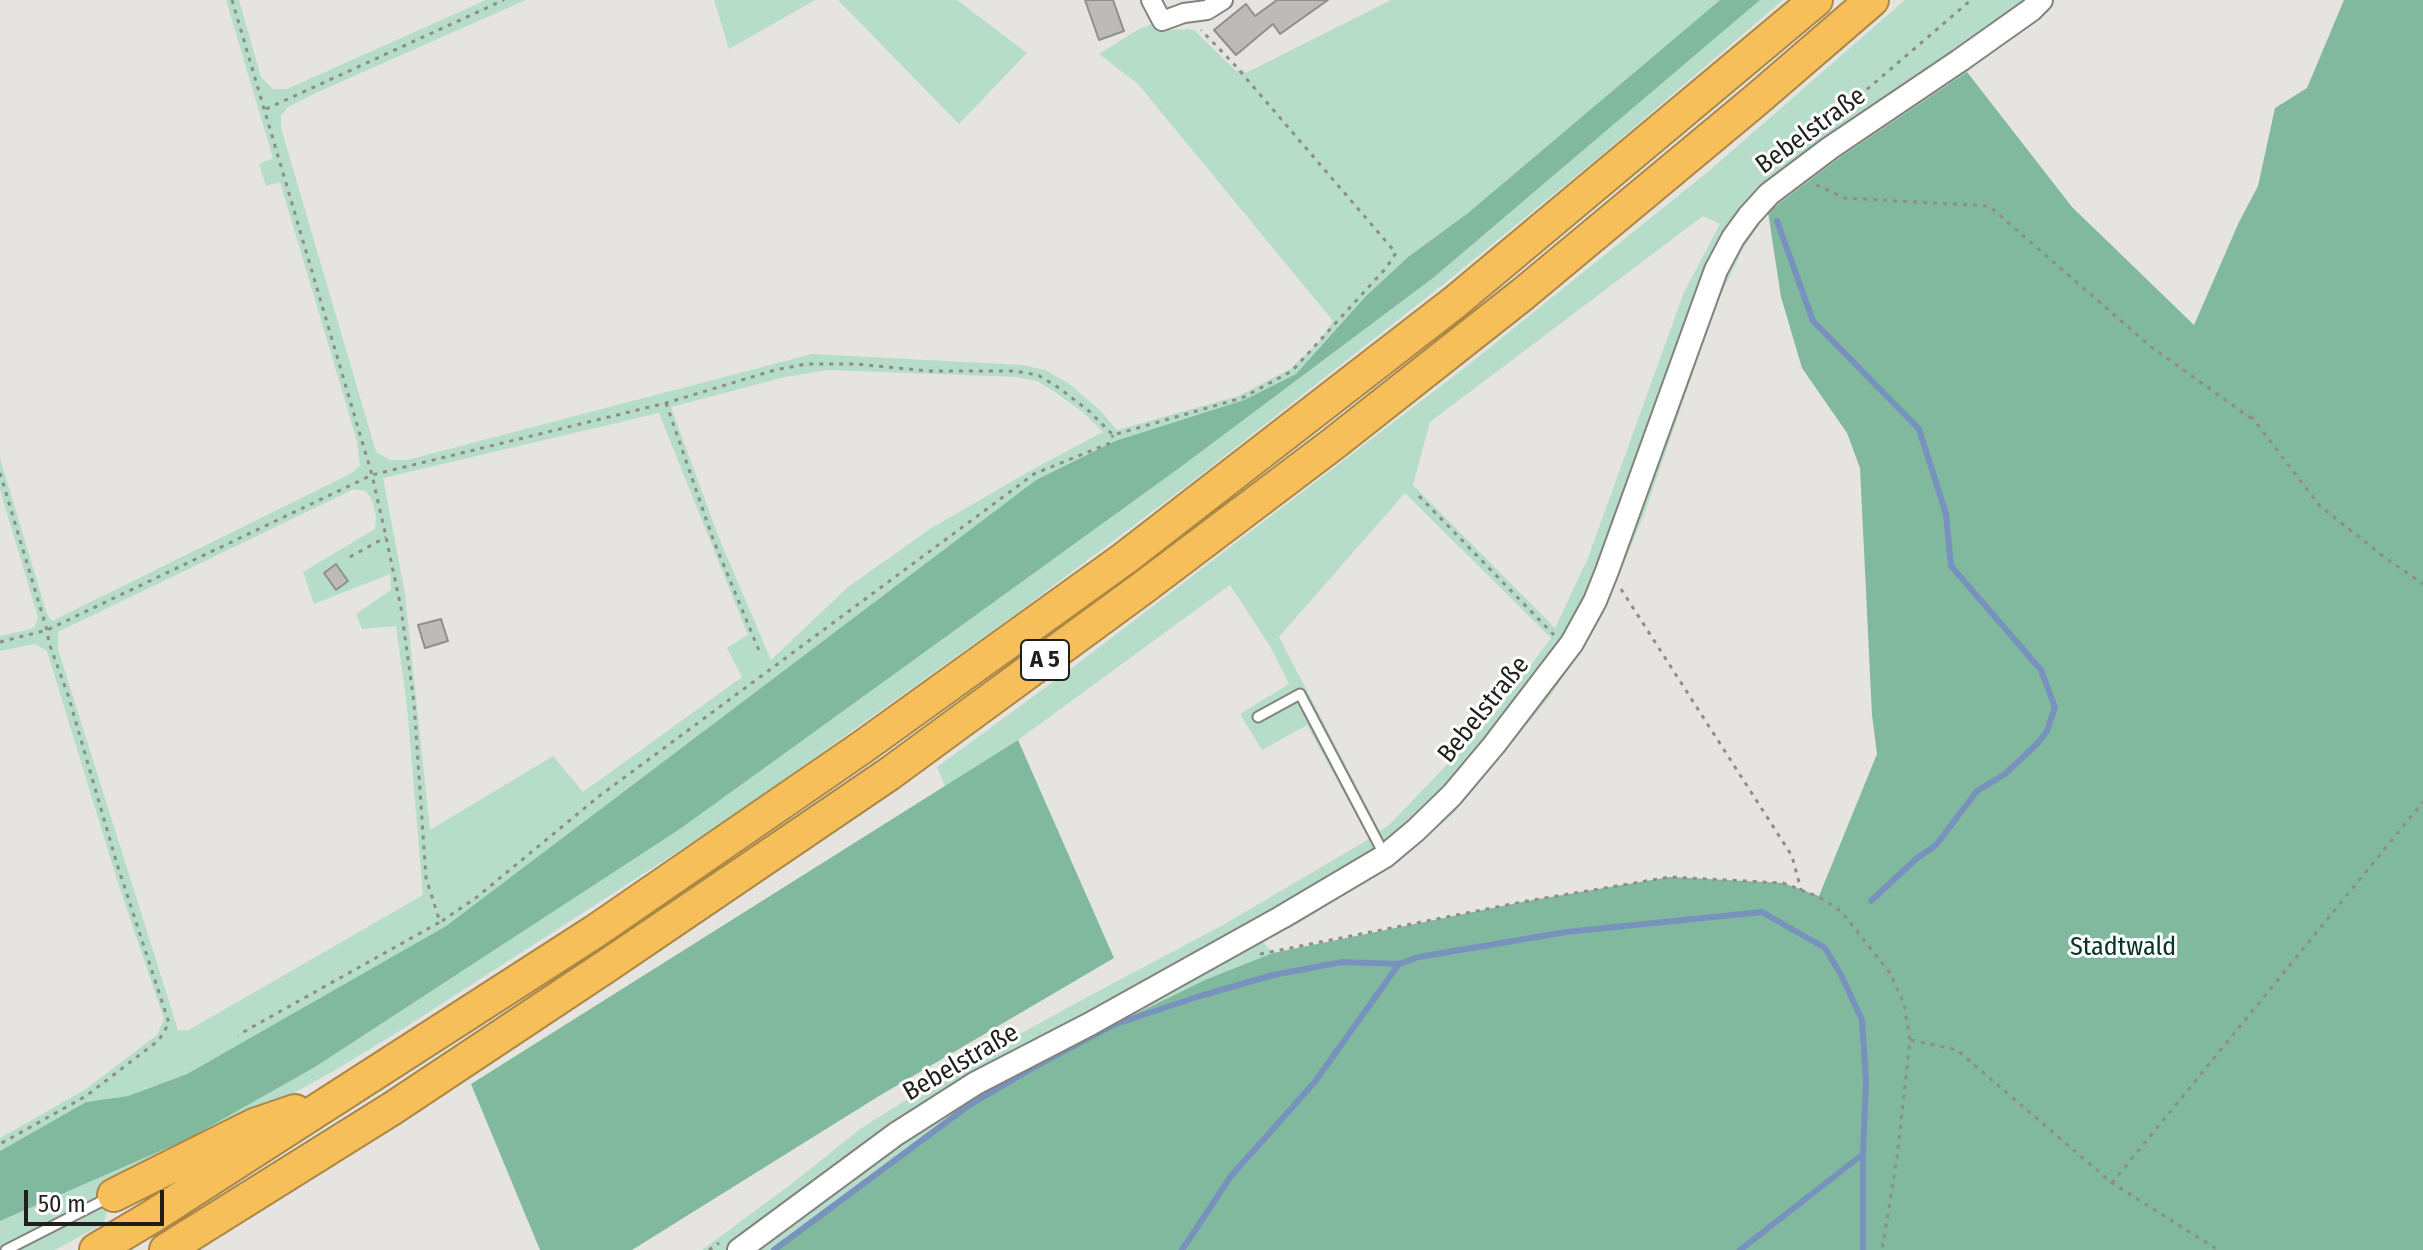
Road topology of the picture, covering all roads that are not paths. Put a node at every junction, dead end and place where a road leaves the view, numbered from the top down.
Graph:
1 (1151, 0) edge
2 (1223, 0) edge
3 (1816, 0) edge
4 (1872, 0) edge
5 (2041, 0) edge
6 (1258, 717) dead end
7 (1385, 856) junction
8 (340, 1096) junction
9 (114, 1195) joint
10 (730, 1245) edge
11 (6, 1250) edge
12 (96, 1250) edge
13 (166, 1250) edge

1 - 2 street
3 - 8 highway, A 5
4 - 13 highway, A 5
5 - 7 street, Bebelstraße
6 - 7 lane
7 - 10 street, Bebelstraße
8 - 9 highway
8 - 12 highway, A 5
9 - 11 lane

